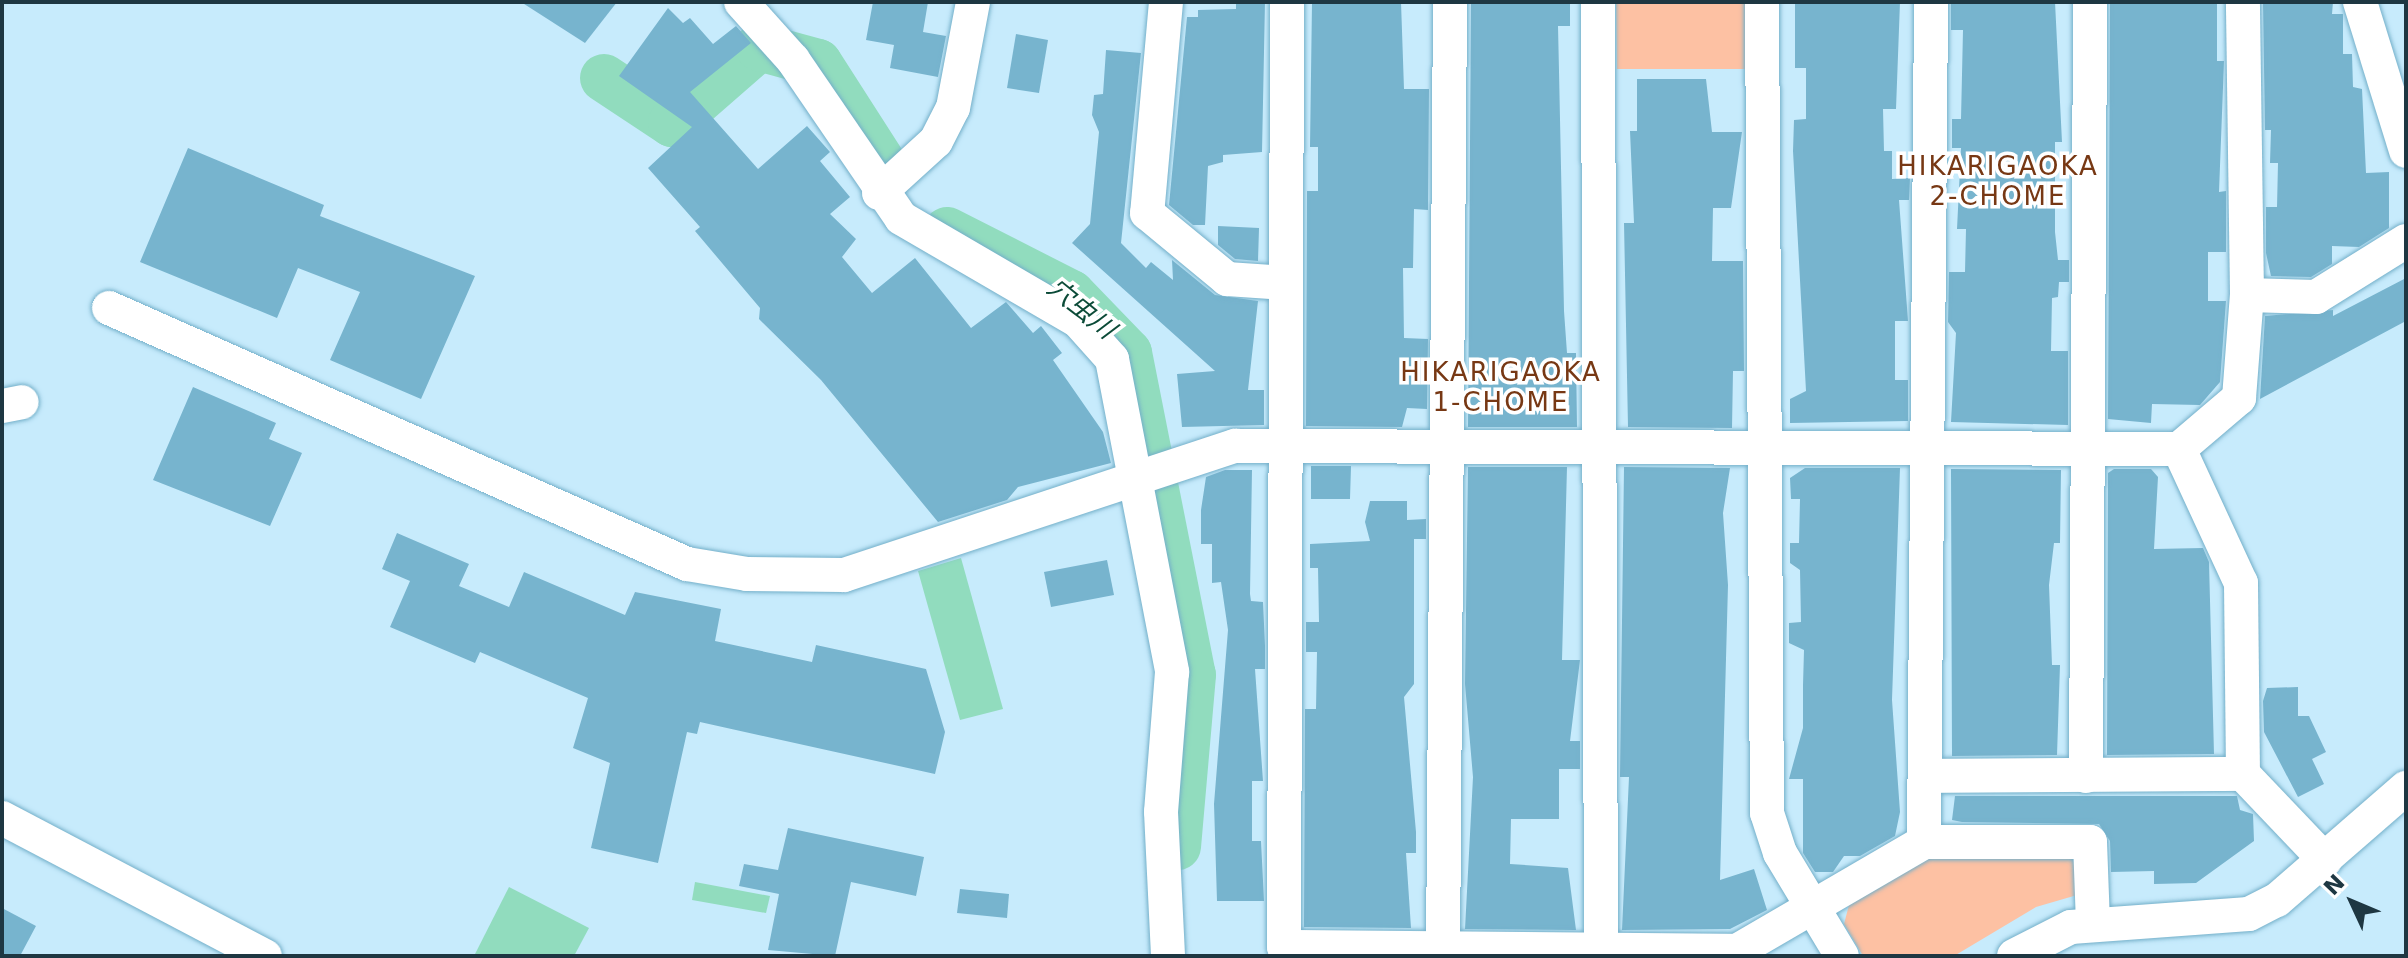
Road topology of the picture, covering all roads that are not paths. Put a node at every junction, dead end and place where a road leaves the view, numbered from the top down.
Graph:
1 (741, 2) edge
2 (973, 2) edge
3 (1166, 2) edge
4 (1287, 2) edge
5 (1450, 2) edge
6 (1598, 2) edge
7 (1762, 2) edge
8 (1931, 2) edge
9 (2090, 2) edge
10 (2243, 2) edge
11 (2360, 2) edge
12 (2406, 151) edge
13 (879, 193) junction
14 (2406, 241) edge
15 (1286, 283) junction
16 (2247, 295) junction
17 (109, 308) dead end
18 (1286, 446) junction
19 (1601, 446) junction
20 (1764, 447) junction
21 (1928, 448) junction
22 (2085, 448) junction
23 (2179, 449) junction
24 (1447, 450) junction
25 (1134, 479) junction
26 (2243, 774) junction
27 (1927, 776) junction
28 (2086, 776) junction
29 (2406, 788) edge
30 (2, 818) edge
31 (1924, 842) junction
32 (2325, 860) junction
33 (1814, 912) junction
34 (2093, 924) junction
35 (1601, 949) junction
36 (1443, 952) edge
37 (265, 956) edge
38 (1168, 956) edge
39 (1842, 956) edge
40 (2014, 956) edge

1 - 13 street
2 - 13 street
3 - 15 street
4 - 15 street
5 - 24 street
6 - 19 street
7 - 20 street
8 - 21 street
9 - 22 street
10 - 16 street
11 - 12 street
13 - 25 street
14 - 16 street
15 - 18 street
16 - 23 street
17 - 25 street
18 - 24 street
18 - 25 street
18 - 36 street
19 - 20 street
19 - 24 street
19 - 35 street
20 - 21 street
20 - 33 street
21 - 22 street
21 - 27 street
22 - 23 street
22 - 28 street
23 - 26 street
24 - 36 street
25 - 38 street
26 - 28 street
26 - 32 street
27 - 28 street
27 - 31 street
29 - 32 street
30 - 37 street
31 - 33 street
31 - 34 street
32 - 34 street
33 - 35 street
33 - 39 street
34 - 40 street
35 - 36 street

